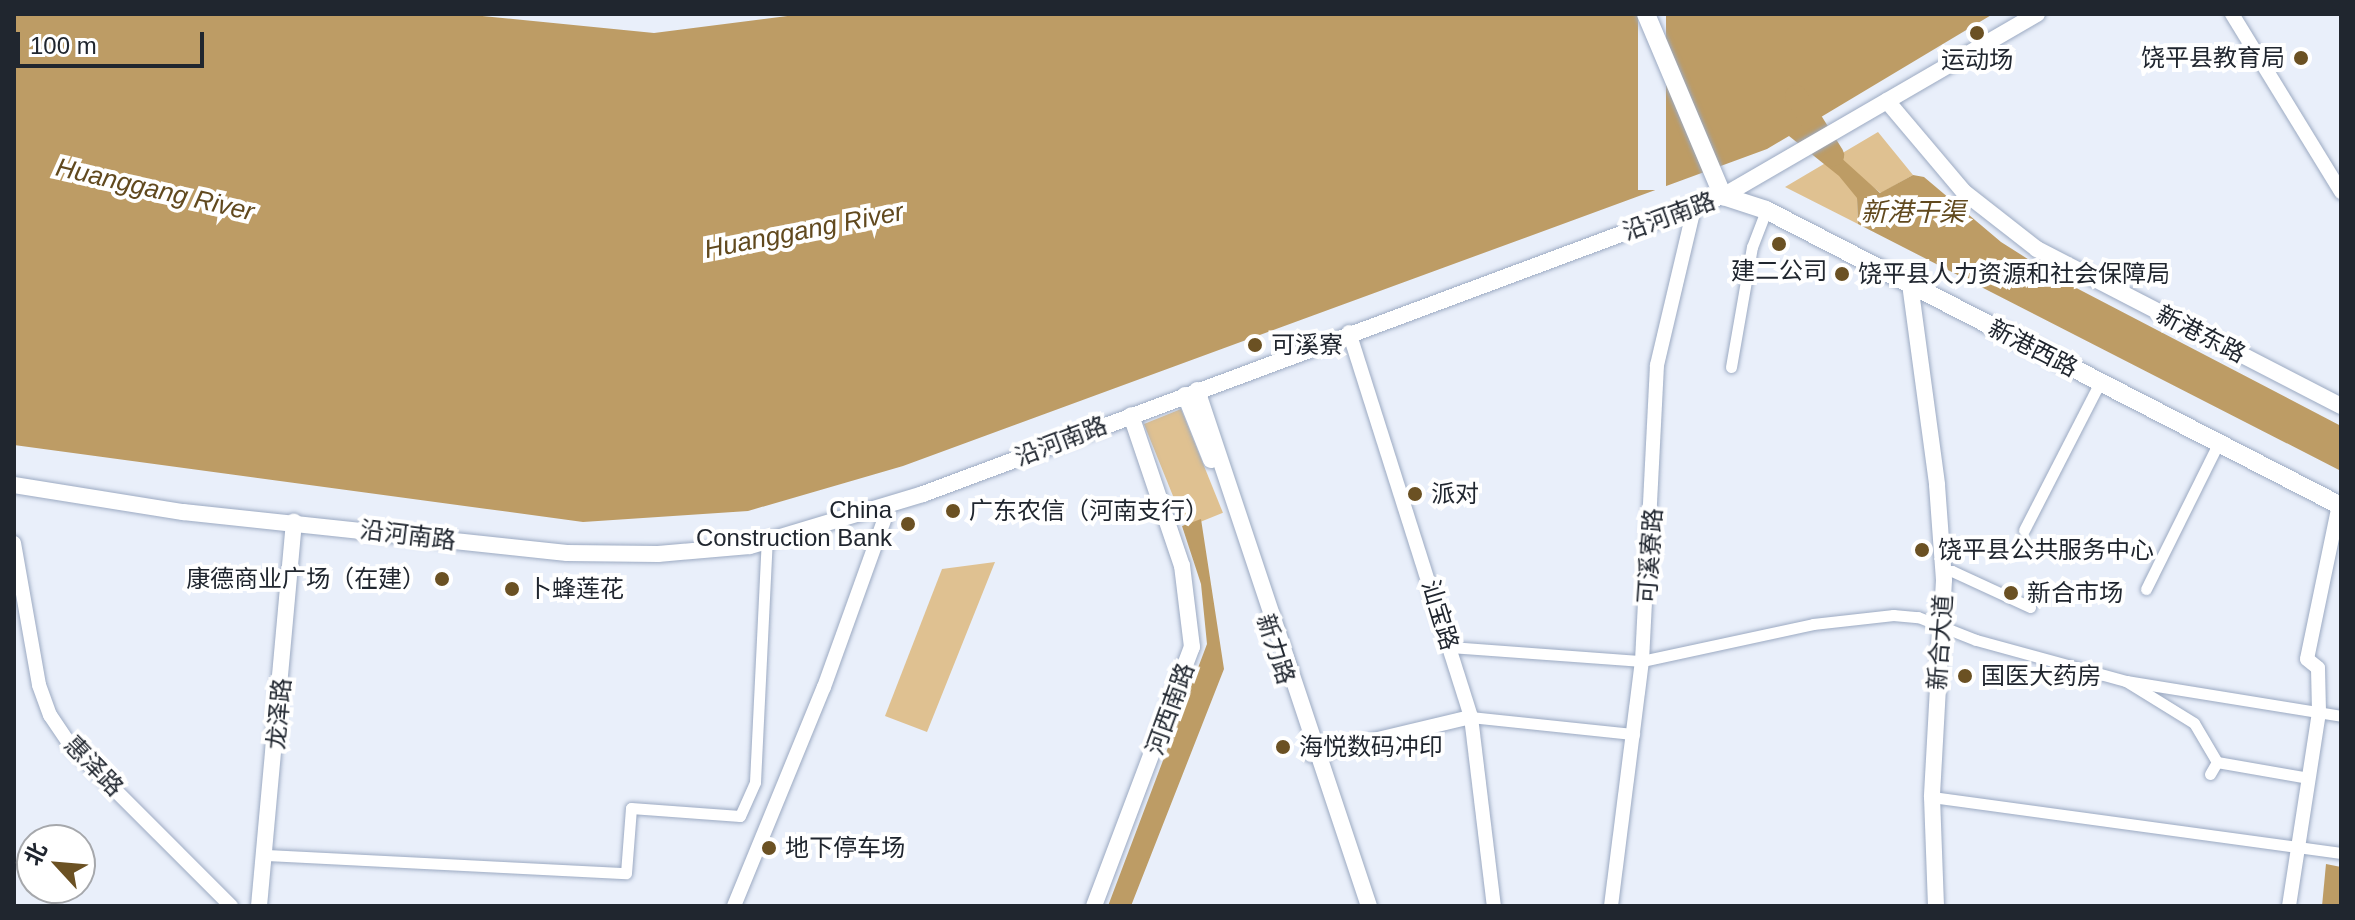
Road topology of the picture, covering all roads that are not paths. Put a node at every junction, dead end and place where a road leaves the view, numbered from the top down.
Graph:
1 (1646, 14) edge
2 (1658, 14) edge
3 (2037, 14) edge
4 (2232, 14) edge
5 (1887, 101) junction
6 (2341, 192) edge
7 (1723, 196) junction
8 (1694, 208) junction
9 (1766, 210) junction
10 (1910, 284) junction
11 (1349, 332) junction
12 (1731, 367) dead end
13 (2100, 382) junction
14 (1191, 392) junction
15 (2339, 399) edge
16 (1131, 415) junction
17 (2219, 442) junction
18 (14, 485) edge
19 (2340, 505) edge
20 (889, 506) junction
21 (299, 522) junction
22 (2024, 530) dead end
23 (767, 540) junction
24 (14, 543) edge
25 (1943, 572) junction
26 (2146, 589) dead end
27 (2030, 607) dead end
28 (1942, 626) junction
29 (1450, 647) junction
30 (1642, 661) junction
31 (2126, 681) junction
32 (2319, 712) junction
33 (2341, 716) edge
34 (1471, 717) junction
35 (1634, 734) junction
36 (1315, 754) junction
37 (2217, 762) junction
38 (2210, 774) dead end
39 (2309, 778) junction
40 (1932, 797) junction
41 (2297, 845) junction
42 (2341, 853) edge
43 (271, 855) junction
44 (227, 905) edge
45 (259, 906) edge
46 (269, 906) edge
47 (734, 906) edge
48 (1094, 906) edge
49 (1359, 906) edge
50 (1369, 906) edge
51 (1494, 906) edge
52 (1611, 906) edge
53 (1936, 906) edge
54 (2289, 906) edge

1 - 7 main road
2 - 7 main road
3 - 5 main road, 沿河南路
4 - 6 street
5 - 7 main road, 沿河南路
5 - 15 main road, 新港东路
7 - 8 main road, 沿河南路
7 - 9 main road, 新港西路
8 - 11 main road, 沿河南路
8 - 30 street, 可溪寮路
9 - 10 main road, 新港西路
9 - 12 street
10 - 13 main road, 新港西路
10 - 25 main road, 新合大道
11 - 14 main road, 沿河南路
11 - 29 street, 汕宝路
13 - 17 main road, 新港西路
13 - 22 street
14 - 16 main road, 沿河南路
14 - 36 main road, 新力路
16 - 20 main road, 沿河南路
16 - 48 main road, 河西南路
17 - 19 main road, 新港西路
17 - 26 street
18 - 21 main road, 沿河南路
19 - 32 street
20 - 23 main road, 沿河南路
20 - 47 street
21 - 23 main road, 沿河南路
21 - 43 main road, 龙泽路
23 - 43 street
24 - 44 street, 惠泽路
25 - 27 street
25 - 28 main road, 新合大道
28 - 30 street
28 - 31 street
28 - 40 main road, 新合大道
29 - 30 street
29 - 34 street, 汕宝路
30 - 35 street, 可溪寮路
31 - 32 street
31 - 37 street
32 - 33 street
32 - 39 street
34 - 35 street
34 - 36 street
34 - 51 street, 汕宝路
35 - 52 street, 可溪寮路
36 - 49 main road, 新力路
36 - 50 main road
37 - 38 street
37 - 39 street
39 - 41 street
40 - 41 street
40 - 53 main road, 新合大道
41 - 42 street
41 - 54 street
43 - 45 main road, 龙泽路
43 - 46 main road, 龙泽路

